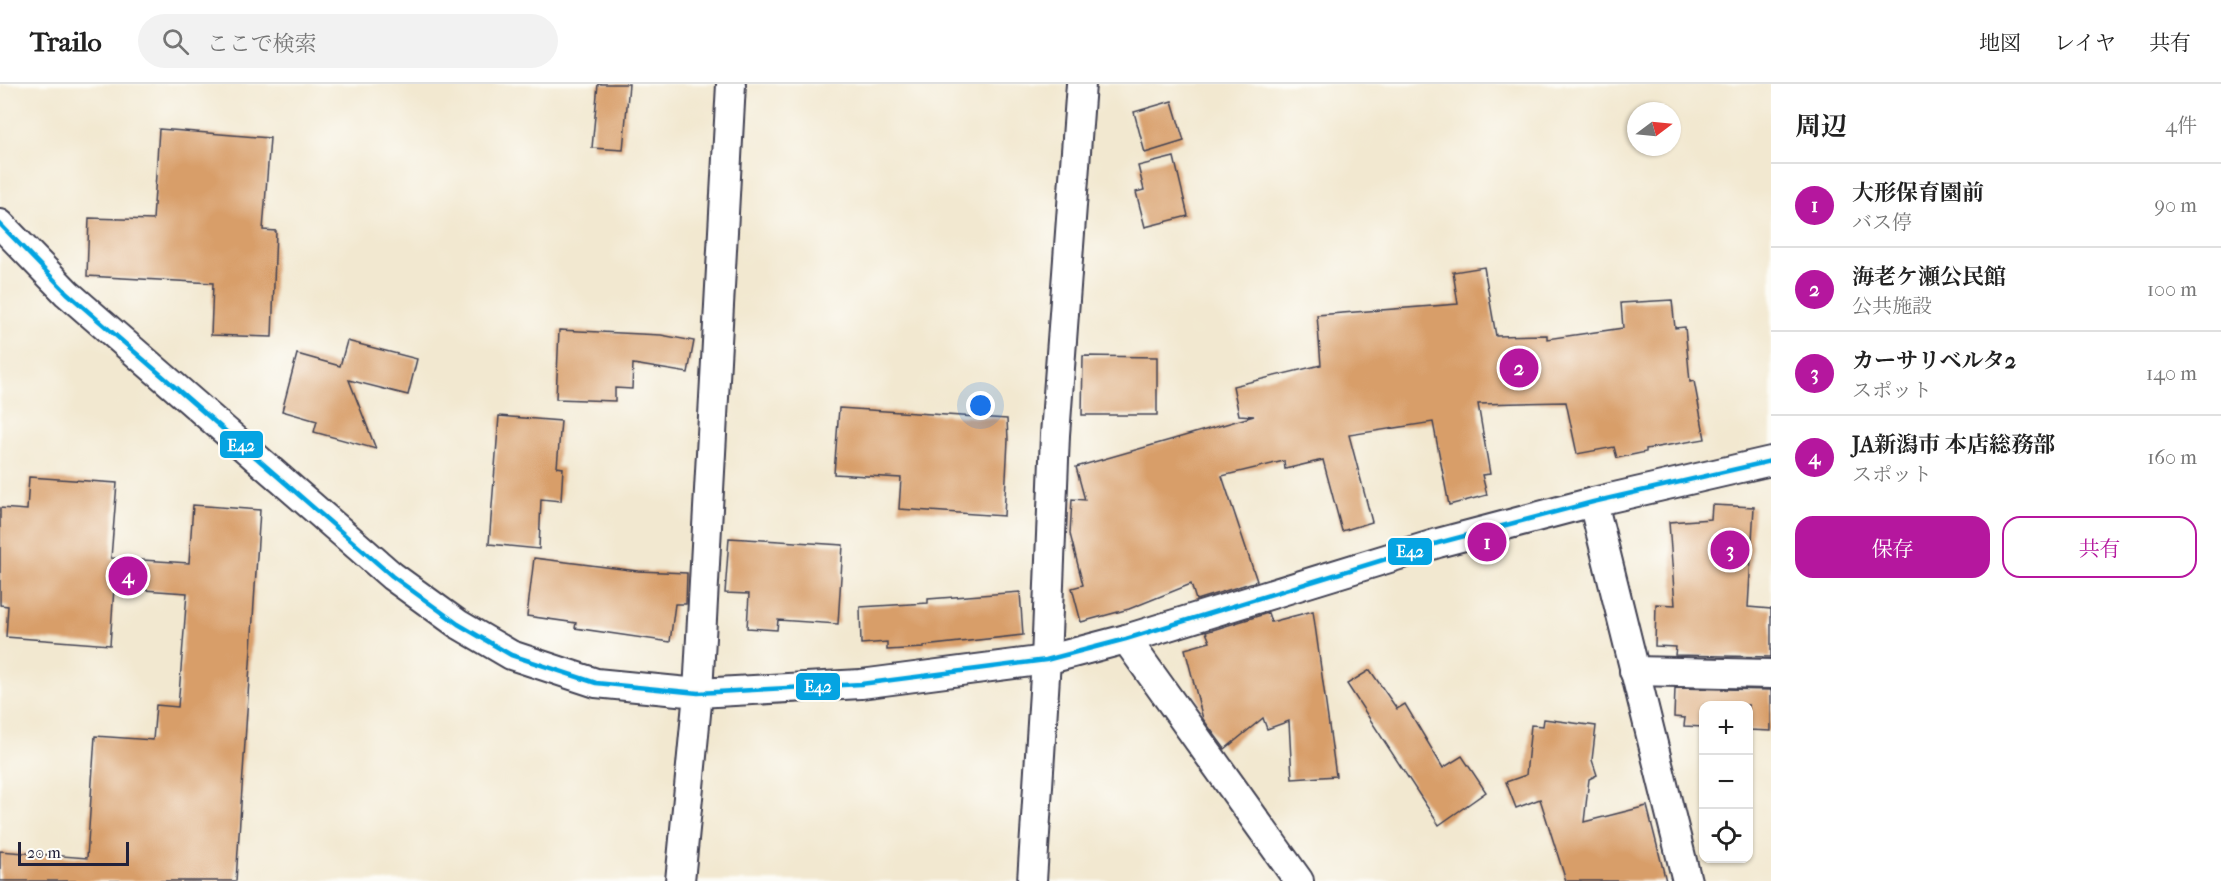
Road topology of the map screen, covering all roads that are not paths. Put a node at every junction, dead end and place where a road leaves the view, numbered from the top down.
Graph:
1 (731, 84) edge
2 (1081, 84) edge
3 (0, 224) edge
4 (1771, 461) edge
5 (1593, 502) junction
6 (1126, 639) junction
7 (1046, 660) junction
8 (1634, 671) junction
9 (1771, 674) edge
10 (698, 693) junction
11 (680, 881) edge
12 (1032, 881) edge
13 (1299, 881) edge
14 (1687, 881) edge

1 - 10 street
2 - 7 street
3 - 10 street
4 - 5 street
5 - 6 street
5 - 8 street
6 - 7 street
6 - 13 street
7 - 10 street
7 - 12 street
8 - 9 street
8 - 14 street
10 - 11 street

